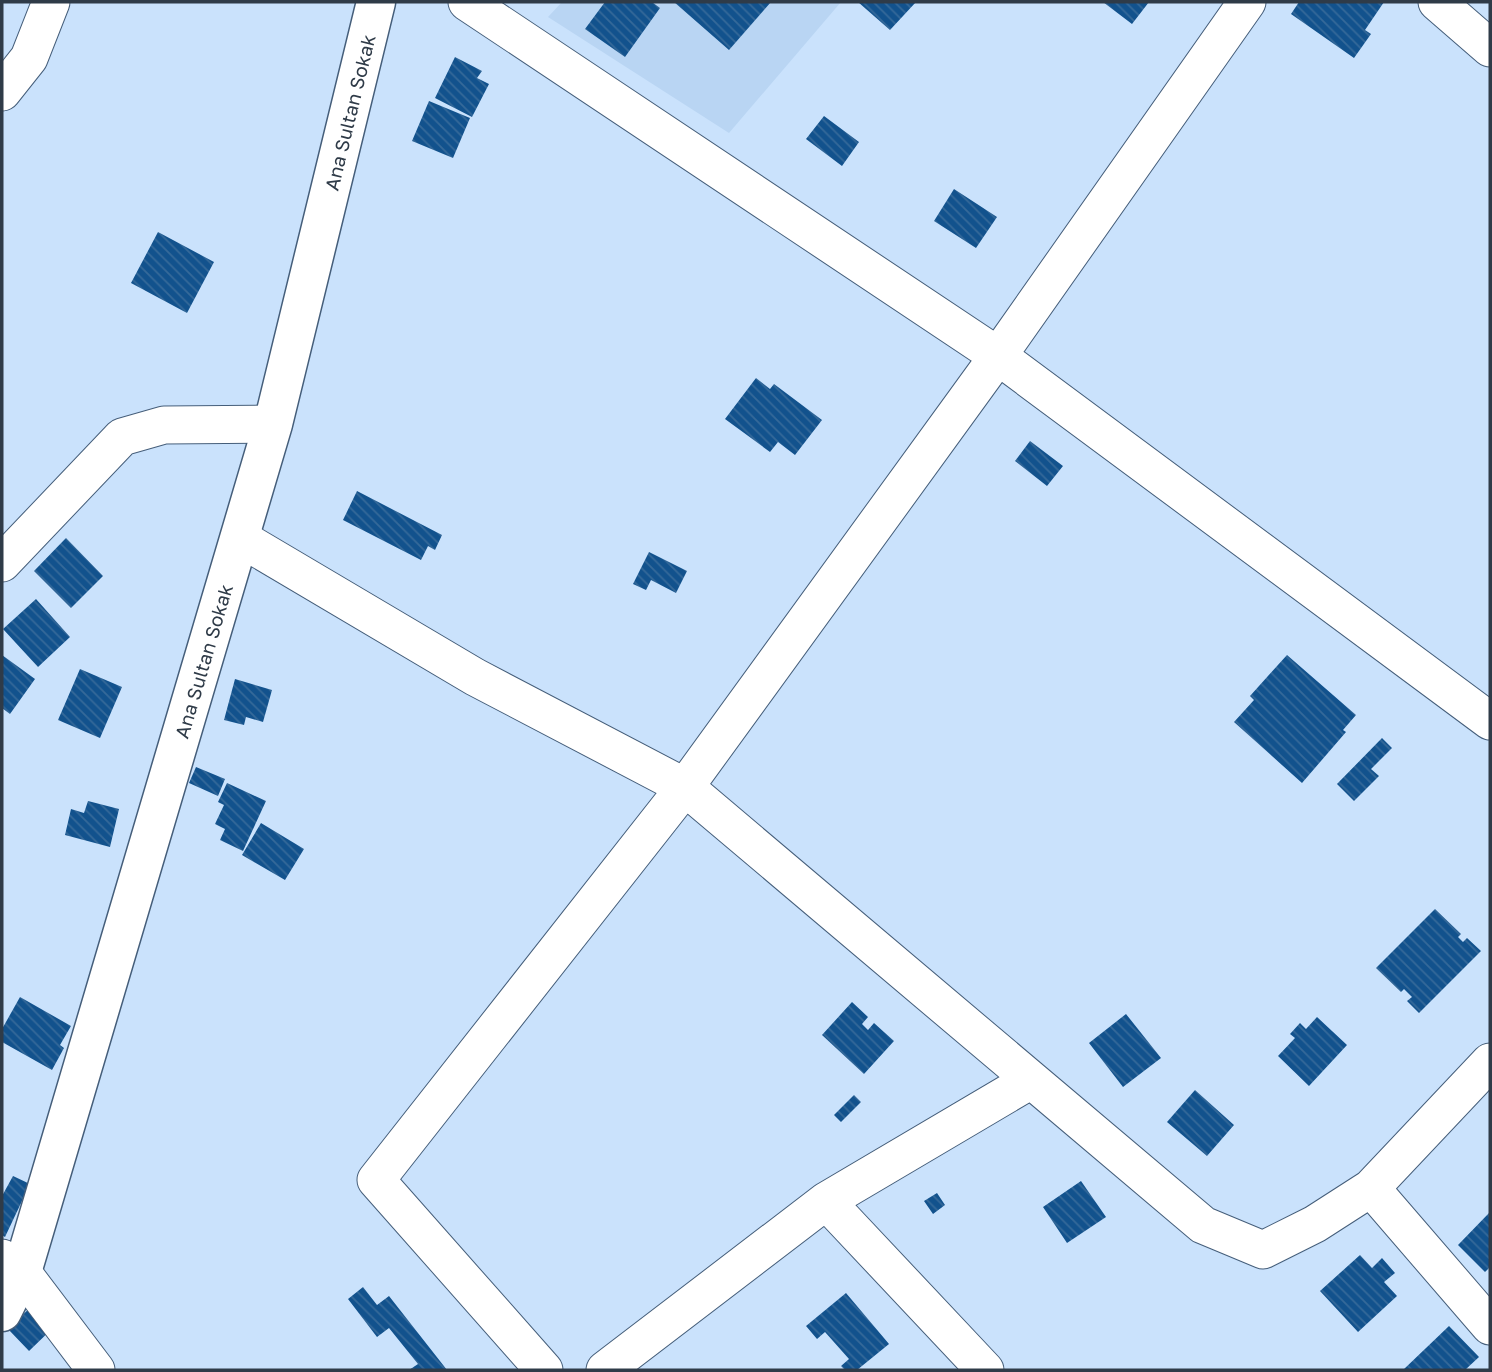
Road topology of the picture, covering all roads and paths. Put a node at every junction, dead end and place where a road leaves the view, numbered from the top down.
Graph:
1 (51, 2) edge
2 (376, 2) edge
3 (467, 2) edge
4 (1247, 2) edge
5 (1437, 2) edge
6 (1490, 48) edge
7 (2, 92) edge
8 (998, 356) junction
9 (273, 424) junction
10 (240, 538) junction
11 (2, 563) edge
12 (1490, 721) edge
13 (685, 787) junction
14 (1490, 1062) edge
15 (1031, 1080) junction
16 (1371, 1188) junction
17 (826, 1201) junction
18 (12, 1265) edge
19 (2, 1312) edge
20 (1490, 1325) edge
21 (96, 1370) edge
22 (544, 1370) edge
23 (605, 1370) edge
24 (985, 1370) edge

1 - 7 street
2 - 9 street, Ana Sultan Sokak
3 - 8 street
4 - 8 street
5 - 6 street
8 - 12 street
8 - 13 street
9 - 10 street, Ana Sultan Sokak
9 - 11 street
10 - 13 street
10 - 18 street, Ana Sultan Sokak
13 - 15 street
13 - 22 street
14 - 16 street
15 - 16 street
15 - 17 street
16 - 20 street
17 - 23 street
17 - 24 street
18 - 19 street, Ana Sultan Sokak
18 - 21 street

